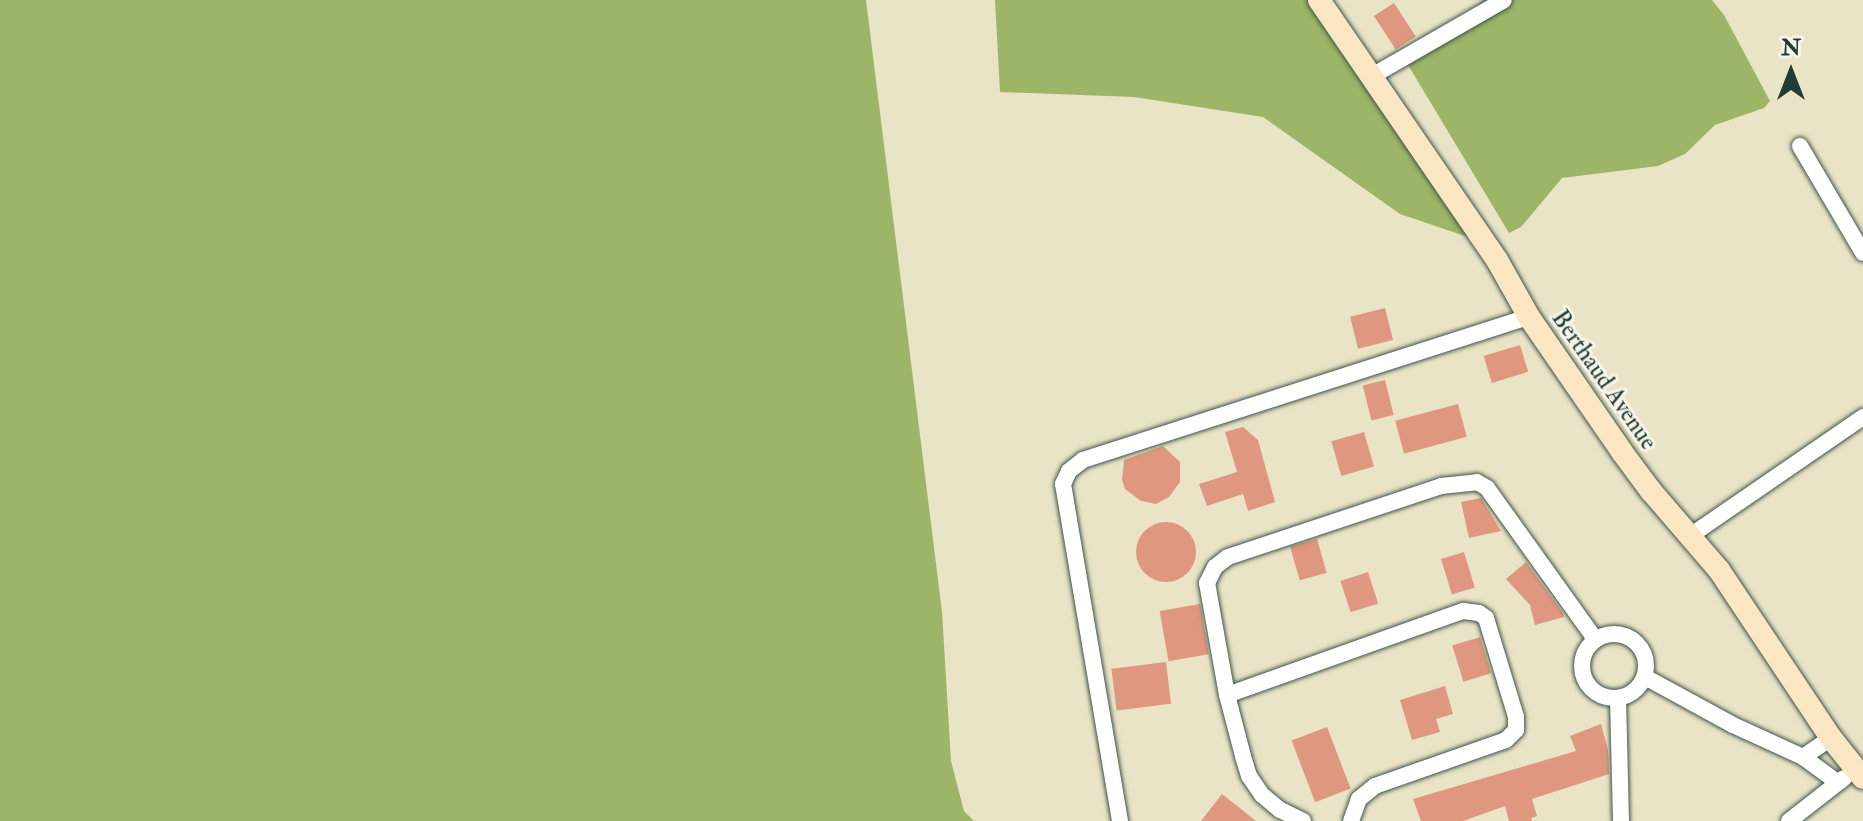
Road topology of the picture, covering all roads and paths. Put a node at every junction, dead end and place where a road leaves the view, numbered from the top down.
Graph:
1 (1319, 0) edge
2 (1504, 0) edge
3 (1372, 76) junction
4 (1800, 146) dead end
5 (1863, 253) edge
6 (1529, 317) junction
7 (1863, 417) edge
8 (1690, 536) junction
9 (1595, 639) junction
10 (1645, 677) junction
11 (1227, 695) junction
12 (1618, 698) junction
13 (1831, 738) junction
14 (1803, 757) junction
15 (1852, 777) edge
16 (1120, 821) edge
17 (1303, 821) edge
18 (1351, 821) edge
19 (1621, 821) edge
20 (1789, 821) edge

1 - 3 street, Berthaud Avenue
2 - 3 street
3 - 6 street, Berthaud Avenue
4 - 5 street
6 - 8 street, Berthaud Avenue
6 - 16 street
7 - 8 street
8 - 13 street, Berthaud Avenue
9 - 10 street
9 - 11 street
9 - 12 street
10 - 12 street
10 - 14 street
11 - 17 street
11 - 18 street
12 - 19 street
13 - 14 street
13 - 15 street, Berthaud Avenue
14 - 15 street
15 - 20 street

